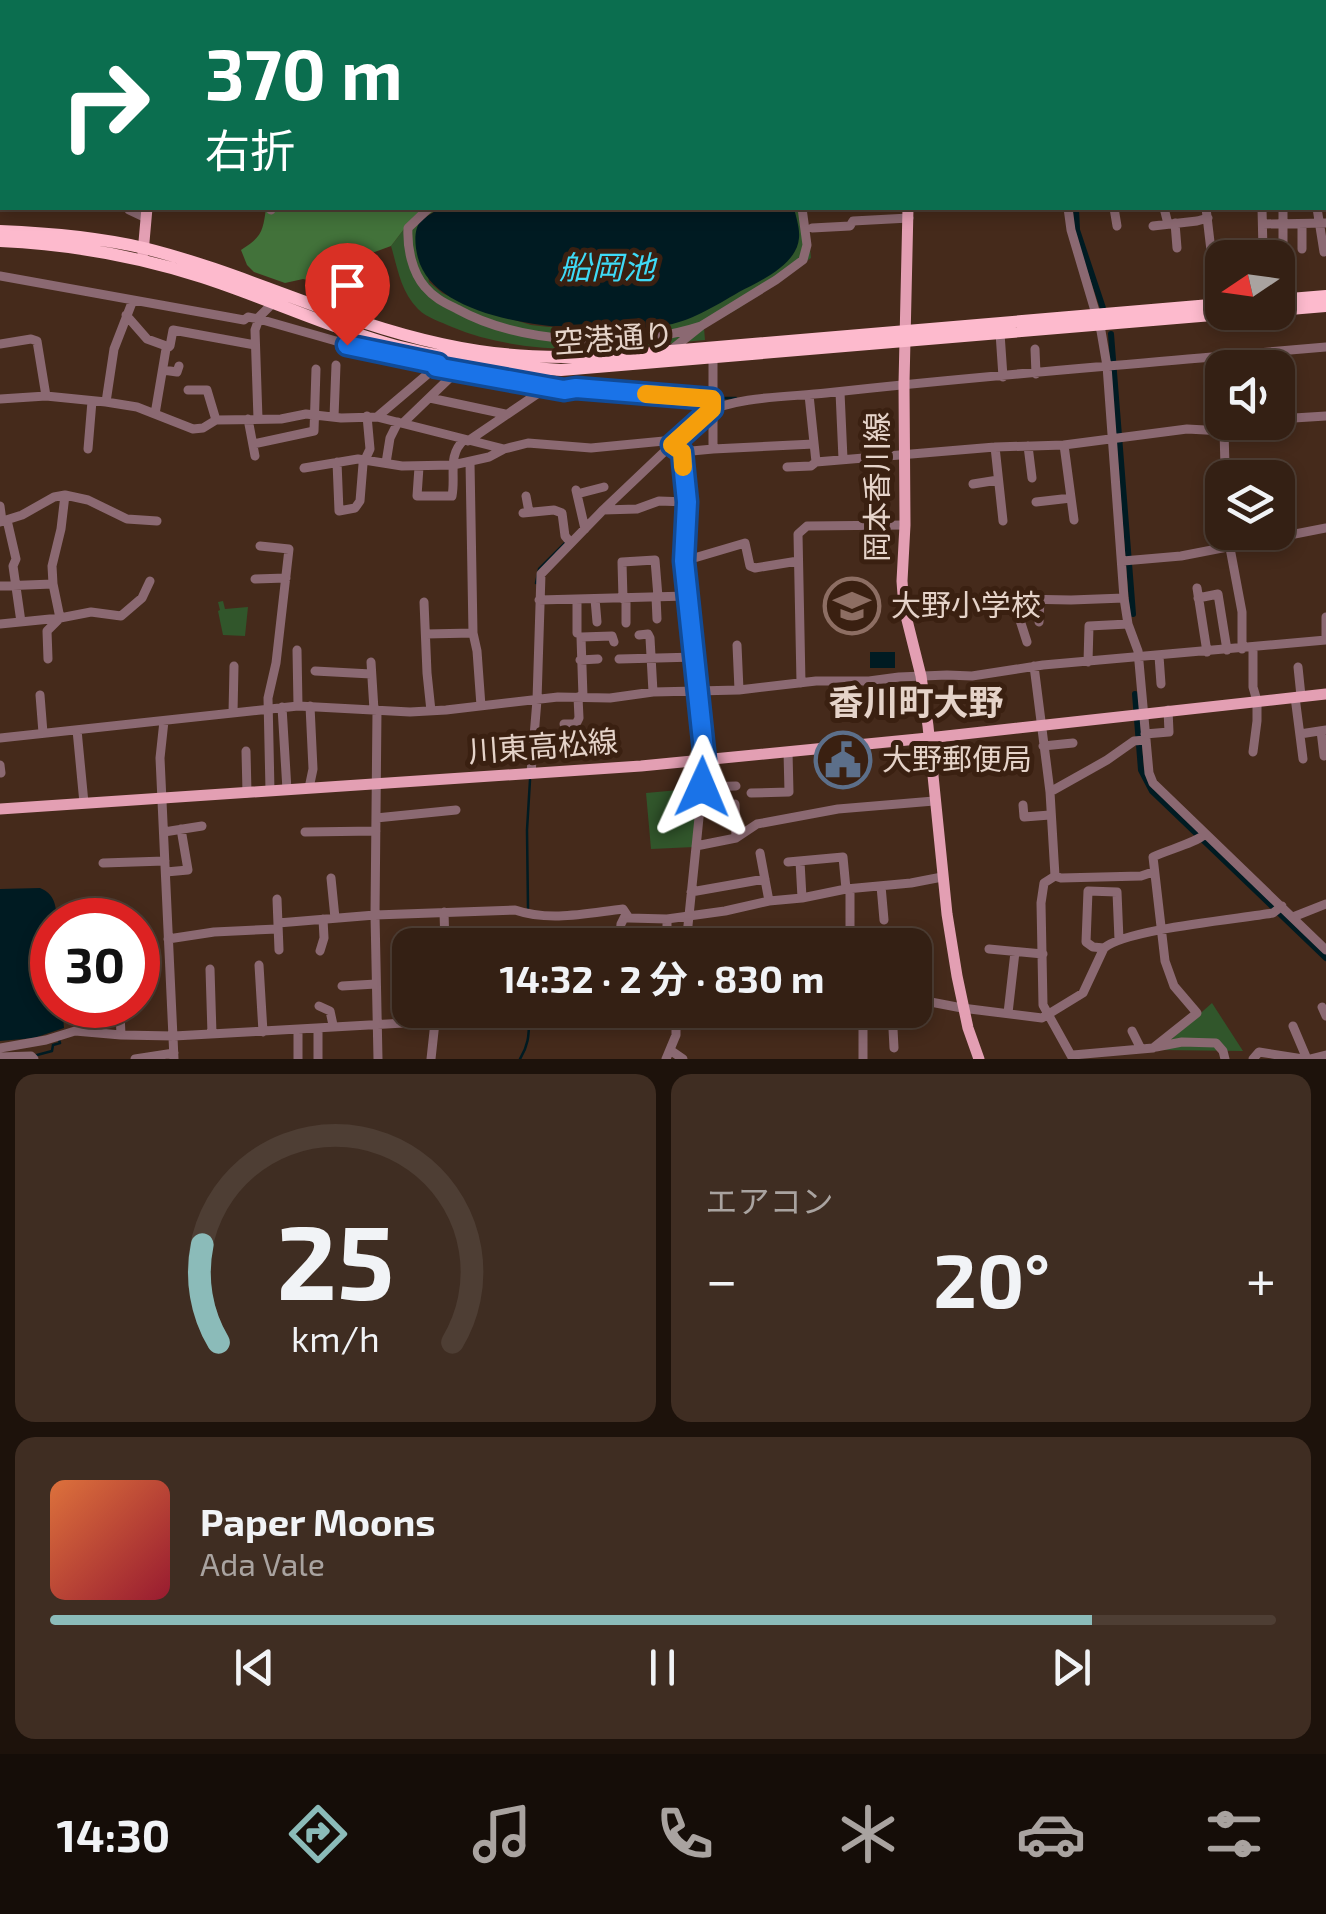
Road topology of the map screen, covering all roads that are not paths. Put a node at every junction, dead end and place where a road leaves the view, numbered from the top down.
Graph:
1 (427, 210) edge
2 (802, 210) edge
3 (1068, 210) edge
4 (1117, 210) edge
5 (1162, 210) edge
6 (1262, 210) edge
7 (1283, 210) edge
8 (146, 213) edge
9 (908, 213) edge
10 (1207, 213) edge
11 (1171, 223) junction
12 (1323, 223) edge
13 (1263, 224) junction
14 (1283, 224) junction
15 (1302, 224) junction
16 (1117, 226) dead end
17 (1152, 226) dead end
18 (812, 228) dead end
19 (0, 230) edge
20 (1215, 240) edge
21 (1264, 240) edge
22 (1283, 240) edge
23 (0, 241) edge
24 (1177, 248) dead end
25 (1302, 249) dead end
26 (1324, 252) edge
27 (143, 254) junction
28 (0, 276) edge
29 (1326, 296) edge
30 (1295, 299) edge
31 (133, 300) junction
32 (273, 303) junction
33 (1205, 306) edge
34 (1326, 306) edge
35 (1295, 309) edge
36 (1205, 314) edge
37 (126, 315) junction
38 (259, 319) junction
39 (1098, 320) junction
40 (701, 326) junction
41 (1000, 333) junction
42 (905, 337) junction
43 (0, 344) edge
44 (255, 345) junction
45 (168, 347) junction
46 (1326, 347) edge
47 (1034, 349) dead end
48 (1291, 350) edge
49 (668, 352) junction
50 (713, 357) junction
51 (1205, 357) edge
52 (438, 362) junction
53 (336, 364) dead end
54 (179, 366) dead end
55 (458, 366) junction
56 (1107, 366) junction
57 (316, 369) dead end
58 (163, 370) junction
59 (1036, 371) junction
60 (1002, 374) junction
61 (904, 384) junction
62 (545, 386) junction
63 (188, 390) dead end
64 (840, 392) junction
65 (809, 395) junction
66 (46, 396) junction
67 (430, 398) junction
68 (0, 399) edge
69 (92, 400) junction
70 (106, 402) junction
71 (712, 404) junction
72 (155, 414) junction
73 (315, 414) junction
74 (505, 414) junction
75 (372, 416) junction
76 (1326, 416) edge
77 (334, 417) junction
78 (1295, 418) edge
79 (253, 419) junction
80 (216, 420) junction
81 (400, 422) junction
82 (1205, 429) edge
83 (1113, 438) junction
84 (466, 440) junction
85 (253, 444) junction
86 (814, 444) junction
87 (672, 445) junction
88 (1064, 445) junction
89 (1028, 446) junction
90 (995, 447) junction
91 (88, 448) dead end
92 (712, 448) junction
93 (504, 449) junction
94 (682, 452) junction
95 (904, 455) junction
96 (255, 456) dead end
97 (365, 459) junction
98 (842, 459) junction
99 (337, 462) junction
100 (470, 462) junction
101 (816, 462) junction
102 (386, 463) junction
103 (453, 465) junction
104 (419, 467) junction
105 (787, 467) dead end
106 (304, 468) dead end
107 (1032, 478) dead end
108 (998, 480) junction
109 (974, 484) dead end
110 (604, 488) dead end
111 (65, 495) junction
112 (526, 496) dead end
113 (1071, 498) junction
114 (687, 502) junction
115 (1036, 502) dead end
116 (0, 506) edge
117 (603, 510) junction
118 (1074, 520) dead end
119 (3, 521) edge
120 (157, 521) dead end
121 (1003, 521) dead end
122 (905, 525) junction
123 (584, 527) junction
124 (1326, 528) edge
125 (1295, 534) edge
126 (569, 541) junction
127 (260, 546) dead end
128 (1210, 550) edge
129 (1230, 550) edge
130 (1123, 560) junction
131 (684, 561) junction
132 (798, 561) junction
133 (286, 578) junction
134 (255, 579) dead end
135 (150, 581) dead end
136 (53, 584) junction
137 (0, 586) edge
138 (14, 586) junction
139 (687, 596) junction
140 (657, 597) junction
141 (624, 598) junction
142 (1124, 598) junction
143 (1040, 599) junction
144 (539, 600) junction
145 (576, 600) junction
146 (595, 600) junction
147 (424, 602) dead end
148 (60, 618) junction
149 (1326, 618) edge
150 (657, 619) dead end
151 (21, 622) junction
152 (597, 622) dead end
153 (1039, 622) dead end
154 (626, 623) dead end
155 (0, 624) edge
156 (1128, 624) junction
157 (577, 632) dead end
158 (472, 633) junction
159 (426, 634) junction
160 (639, 635) dead end
161 (614, 642) dead end
162 (1027, 642) dead end
163 (737, 644) dead end
164 (1247, 648) junction
165 (297, 650) dead end
166 (1226, 650) junction
167 (1207, 652) junction
168 (1159, 656) junction
169 (696, 657) junction
170 (1138, 658) junction
171 (598, 659) dead end
172 (618, 659) dead end
173 (652, 659) junction
174 (48, 660) dead end
175 (580, 660) junction
176 (371, 662) dead end
177 (1088, 662) junction
178 (234, 666) dead end
179 (1034, 666) junction
180 (1298, 666) dead end
181 (315, 672) dead end
182 (371, 674) junction
183 (921, 676) junction
184 (801, 683) junction
185 (1161, 684) dead end
186 (739, 690) junction
187 (653, 692) junction
188 (699, 692) junction
189 (40, 694) dead end
190 (1326, 694) edge
191 (580, 697) junction
192 (1298, 697) junction
193 (537, 700) junction
194 (1257, 701) junction
195 (304, 706) junction
196 (481, 706) junction
197 (282, 708) junction
198 (268, 709) junction
199 (376, 710) junction
200 (1168, 710) junction
201 (431, 711) junction
202 (232, 713) junction
203 (1144, 713) junction
204 (164, 722) junction
205 (564, 724) dead end
206 (1041, 725) junction
207 (77, 730) junction
208 (1323, 731) edge
209 (43, 733) junction
210 (1300, 734) junction
211 (0, 738) edge
212 (928, 738) junction
213 (1142, 739) junction
214 (1074, 742) dead end
215 (1043, 746) junction
216 (788, 752) junction
217 (1254, 752) dead end
218 (1324, 756) edge
219 (234, 759) dead end
220 (1303, 759) dead end
221 (705, 760) junction
222 (0, 764) edge
223 (1, 772) edge
224 (531, 773) junction
225 (376, 782) junction
226 (736, 786) dead end
227 (702, 787) junction
228 (309, 788) junction
229 (287, 790) junction
230 (270, 792) junction
231 (1050, 792) junction
232 (247, 793) junction
233 (750, 794) dead end
234 (163, 798) junction
235 (934, 801) junction
236 (84, 803) junction
237 (735, 804) dead end
238 (1023, 805) dead end
239 (0, 808) edge
240 (456, 810) dead end
241 (1050, 815) junction
242 (376, 818) junction
243 (202, 826) dead end
244 (181, 829) junction
245 (376, 831) junction
246 (164, 832) junction
247 (306, 832) dead end
248 (1203, 836) junction
249 (736, 838) junction
250 (696, 846) junction
251 (760, 853) dead end
252 (104, 864) dead end
253 (165, 866) junction
254 (1153, 872) junction
255 (1055, 876) junction
256 (942, 877) junction
257 (332, 878) dead end
258 (765, 879) junction
259 (882, 886) junction
260 (848, 889) junction
261 (692, 892) junction
262 (802, 898) junction
263 (277, 899) dead end
264 (768, 901) junction
265 (1326, 904) edge
266 (1279, 909) junction
267 (444, 912) junction
268 (626, 914) junction
269 (374, 915) junction
270 (689, 916) junction
271 (1293, 917) junction
272 (335, 918) junction
273 (322, 919) junction
274 (667, 919) junction
275 (884, 920) dead end
276 (278, 926) junction
277 (444, 928) edge
278 (621, 928) edge
279 (667, 928) edge
280 (688, 928) edge
281 (849, 928) edge
282 (1162, 930) junction
283 (168, 939) junction
284 (1118, 940) junction
285 (1104, 948) junction
286 (1325, 948) edge
287 (989, 949) dead end
288 (280, 950) dead end
289 (320, 951) dead end
290 (1015, 952) junction
291 (1043, 954) junction
292 (259, 965) dead end
293 (210, 969) dead end
294 (376, 984) junction
295 (342, 986) dead end
296 (932, 1003) edge
297 (320, 1006) dead end
298 (962, 1008) junction
299 (1008, 1013) junction
300 (1048, 1015) junction
301 (378, 1024) junction
302 (392, 1024) edge
303 (333, 1026) junction
304 (1293, 1026) dead end
305 (90, 1028) edge
306 (121, 1028) edge
307 (318, 1028) junction
308 (434, 1028) edge
309 (676, 1028) edge
310 (863, 1028) edge
311 (893, 1028) edge
312 (298, 1030) junction
313 (1132, 1031) dead end
314 (90, 1032) junction
315 (263, 1032) junction
316 (212, 1034) junction
317 (121, 1035) junction
318 (174, 1036) junction
319 (0, 1048) edge
320 (894, 1048) dead end
321 (1154, 1048) junction
322 (1141, 1049) junction
323 (668, 1054) edge
324 (1326, 1054) edge
325 (174, 1056) edge
326 (7, 1057) edge
327 (1073, 1058) edge
328 (34, 1059) edge
329 (135, 1059) edge
330 (298, 1059) edge
331 (318, 1059) edge
332 (378, 1059) edge
333 (431, 1059) edge
334 (684, 1059) edge
335 (863, 1059) edge
336 (979, 1059) edge
337 (1225, 1059) edge
338 (1253, 1059) edge
339 (1307, 1059) edge

1 - 40 street
2 - 40 street
3 - 39 street
4 - 16 street
5 - 11 street
6 - 13 street
7 - 14 street
8 - 27 main road
9 - 18 street
9 - 42 main road, 岡本香川線
10 - 11 street
10 - 20 street
11 - 17 street
11 - 24 street
12 - 15 street
12 - 26 street
13 - 14 street
13 - 21 street
14 - 15 street
14 - 22 street
15 - 25 street
19 - 27 highway, 空港通り
23 - 27 highway, 空港通り
27 - 32 highway, 空港通り
27 - 49 highway, 空港通り
28 - 31 street
29 - 30 highway
31 - 37 street
31 - 38 street
32 - 38 street
32 - 52 highway, 空港通り
33 - 39 highway, 空港通り
34 - 35 highway
36 - 39 highway, 空港通り
37 - 45 street
37 - 70 street
38 - 44 street
38 - 52 street
39 - 41 highway, 空港通り
39 - 42 highway, 空港通り
39 - 56 street
40 - 49 street
41 - 42 highway, 空港通り
41 - 60 street
42 - 49 highway, 空港通り
42 - 50 highway, 空港通り
42 - 61 main road, 岡本香川線
43 - 66 street
44 - 45 street
44 - 79 street
45 - 58 street
46 - 48 street
47 - 59 street
50 - 55 highway, 空港通り
50 - 71 street
51 - 56 street
52 - 55 highway, 空港通り
52 - 75 street
53 - 77 street
54 - 58 street
55 - 62 street
55 - 67 street
56 - 59 street
56 - 83 street
57 - 73 street
58 - 72 street
59 - 60 street
60 - 61 street
61 - 64 street
61 - 95 main road, 岡本香川線
62 - 71 street
62 - 74 street
63 - 80 street
64 - 65 street
64 - 98 street
65 - 71 street
65 - 86 street
66 - 68 street
66 - 69 street
67 - 74 street
67 - 81 street
69 - 70 street
69 - 91 street
70 - 72 street
71 - 87 street
71 - 92 street
72 - 80 street
73 - 77 street
73 - 79 street
73 - 85 street
74 - 84 street
75 - 77 street
75 - 81 street
75 - 97 street
76 - 78 street
79 - 80 street
79 - 85 street
81 - 84 street
81 - 102 street
82 - 83 street
83 - 88 street
83 - 130 street
84 - 93 street
84 - 103 street
85 - 96 street
86 - 92 street
86 - 101 street
87 - 93 street
87 - 94 street
87 - 117 street
88 - 89 street
88 - 113 street
89 - 90 street
89 - 107 street
90 - 95 street
90 - 108 street
92 - 94 street
93 - 100 street
94 - 114 street
95 - 98 street
95 - 122 main road, 岡本香川線
97 - 99 street
97 - 99 street
97 - 102 street
98 - 101 street
99 - 106 street
100 - 103 street
100 - 158 street
101 - 105 street
102 - 104 street
103 - 104 street
103 - 104 street
108 - 109 street
108 - 121 street
110 - 123 street
111 - 119 street
111 - 120 street
111 - 136 street
112 - 126 street
113 - 115 street
113 - 118 street
114 - 117 street
114 - 131 street
116 - 119 street
117 - 123 street
119 - 138 street
122 - 132 street
122 - 183 main road, 岡本香川線
123 - 126 street
124 - 125 street
126 - 144 street
127 - 133 street
128 - 130 street
129 - 164 street
130 - 142 street
131 - 132 street
131 - 139 street
132 - 184 street
133 - 134 street
133 - 198 street
135 - 148 street
136 - 138 street
136 - 148 street
137 - 138 street
138 - 151 street
139 - 140 street
139 - 169 street
140 - 141 street
140 - 141 street
140 - 150 street
141 - 146 street
141 - 154 street
142 - 143 street
142 - 156 street
143 - 153 street
143 - 162 street
144 - 145 street
144 - 193 street
145 - 146 street
145 - 157 street
146 - 152 street
147 - 159 street
148 - 151 street
148 - 174 street
149 - 164 street
151 - 155 street
156 - 170 street
156 - 177 street
158 - 159 street
158 - 196 street
159 - 201 street
160 - 173 street
161 - 175 street
163 - 186 street
164 - 166 street
164 - 194 street
165 - 195 street
166 - 167 street
166 - 167 street
167 - 168 street
168 - 170 street
168 - 185 street
169 - 173 street
169 - 188 street
170 - 177 street
170 - 203 street
171 - 175 street
172 - 173 street
173 - 187 street
175 - 191 street
176 - 182 street
177 - 179 street
178 - 202 street
179 - 183 street
179 - 206 street
180 - 192 street
181 - 182 street
182 - 199 street
183 - 184 street
183 - 212 main road, 岡本香川線
184 - 186 street
186 - 188 street
187 - 188 street
187 - 191 street
188 - 221 street
189 - 209 street
190 - 192 main road, 川東高松線
191 - 193 street
191 - 205 street
192 - 194 main road, 川東高松線
192 - 210 street
193 - 196 street
193 - 224 street
194 - 200 main road, 川東高松線
194 - 217 street
195 - 197 street
195 - 199 street
195 - 228 street
196 - 201 street
197 - 198 street
197 - 229 street
198 - 202 street
198 - 230 street
199 - 201 street
199 - 225 street
200 - 203 main road, 川東高松線
200 - 213 street
202 - 204 street
203 - 206 main road, 川東高松線
203 - 213 street
204 - 207 street
204 - 234 street
206 - 212 main road, 川東高松線
206 - 215 street
207 - 209 street
207 - 236 street
208 - 210 street
208 - 218 street
209 - 211 street
210 - 220 street
212 - 216 main road, 川東高松線
212 - 235 main road, 岡本香川線
213 - 231 street
213 - 248 street
214 - 215 street
215 - 231 street
216 - 221 main road, 川東高松線
216 - 233 street
219 - 232 street
221 - 224 main road, 川東高松線
221 - 227 street
222 - 223 street
224 - 225 main road, 川東高松線
225 - 228 main road, 川東高松線
225 - 242 street
226 - 227 street
227 - 250 street
228 - 229 main road, 川東高松線
229 - 230 main road, 川東高松線
230 - 232 main road, 川東高松線
231 - 241 street
232 - 234 main road, 川東高松線
234 - 236 main road, 川東高松線
234 - 246 street
235 - 249 street
235 - 256 main road, 岡本香川線
236 - 239 main road, 川東高松線
237 - 249 street
238 - 241 street
240 - 242 street
241 - 255 street
242 - 245 street
243 - 244 street
244 - 246 street
244 - 253 street
245 - 247 street
245 - 269 street
246 - 253 street
248 - 254 street
248 - 266 street
249 - 250 street
250 - 261 street
251 - 258 street
252 - 253 street
253 - 283 street
254 - 255 street
254 - 282 street
255 - 291 street
256 - 259 street
256 - 298 main road, 岡本香川線
257 - 272 street
258 - 261 street
258 - 264 street
259 - 260 street
259 - 275 street
260 - 262 street
260 - 262 street
260 - 281 street
261 - 270 street
262 - 264 street
263 - 276 street
264 - 270 street
265 - 271 street
266 - 271 street
266 - 282 street
267 - 268 street
267 - 269 street
267 - 277 street
268 - 274 street
268 - 278 street
269 - 272 street
269 - 294 street
270 - 274 street
270 - 280 street
271 - 286 street
272 - 273 street
273 - 276 street
273 - 289 street
274 - 279 street
276 - 283 street
276 - 288 street
282 - 284 street
282 - 321 street
283 - 318 street
284 - 285 street
284 - 285 street
285 - 300 street
287 - 290 street
290 - 291 street
290 - 299 street
291 - 300 street
292 - 315 street
293 - 316 street
294 - 295 street
294 - 301 street
296 - 298 street
297 - 303 street
298 - 299 street
298 - 336 main road, 岡本香川線
299 - 300 street
300 - 327 street
301 - 302 street
301 - 303 street
301 - 332 street
303 - 307 street
304 - 339 street
305 - 314 street
306 - 317 street
307 - 312 street
307 - 331 street
308 - 333 street
309 - 323 street
310 - 335 street
311 - 320 street
312 - 315 street
312 - 330 street
313 - 322 street
314 - 317 street
314 - 319 street
315 - 316 street
316 - 318 street
317 - 318 street
318 - 325 street
321 - 322 street
321 - 337 street
322 - 327 street
323 - 334 street
324 - 339 street
325 - 329 street
326 - 328 street
338 - 339 street

